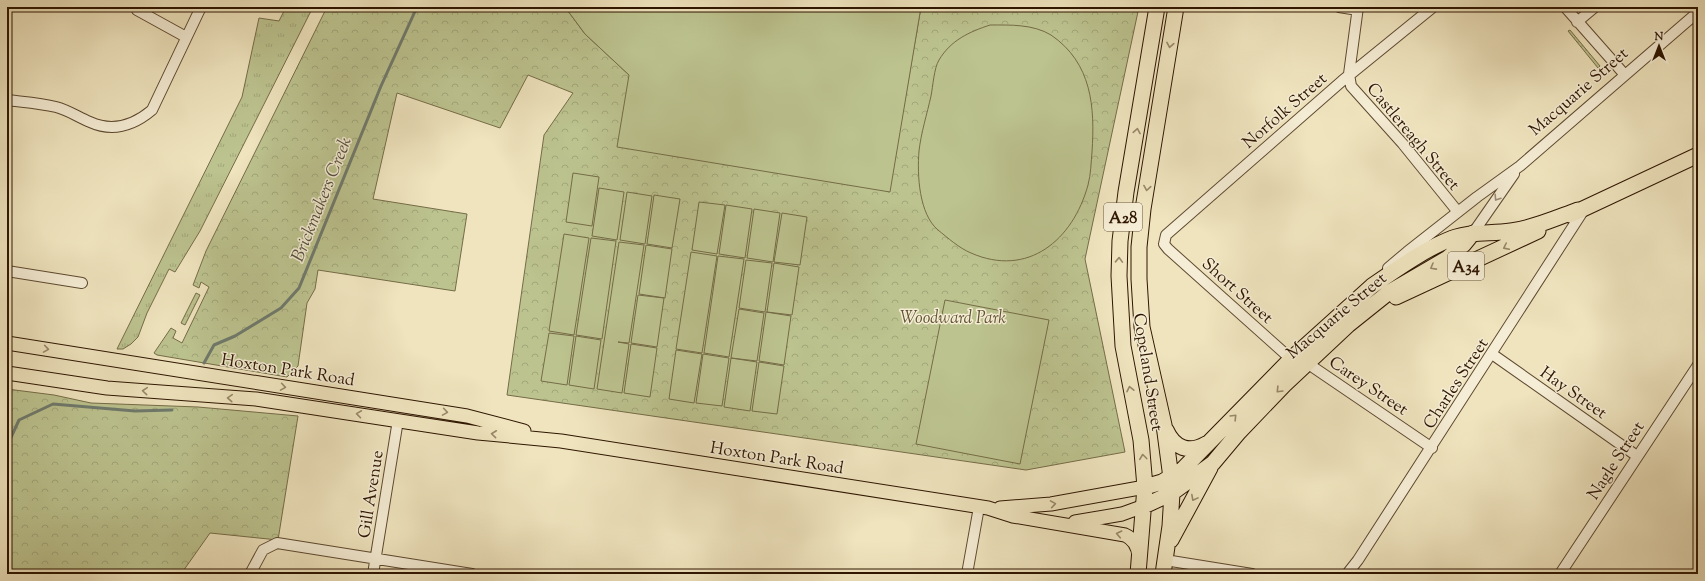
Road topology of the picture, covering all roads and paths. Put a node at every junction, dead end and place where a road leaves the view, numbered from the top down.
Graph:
1 (201, 7) edge
2 (1157, 7) edge
3 (1176, 7) edge
4 (1339, 7) edge
5 (1433, 7) edge
6 (1565, 7) edge
7 (1595, 7) edge
8 (1358, 8) edge
9 (137, 10) dead end
10 (1698, 12) edge
11 (1577, 22) junction
12 (186, 36) junction
13 (1349, 74) junction
14 (1625, 76) junction
15 (7, 100) edge
16 (1698, 155) edge
17 (1520, 166) junction
18 (1582, 209) junction
19 (1458, 212) junction
20 (1473, 233) junction
21 (1164, 244) joint
22 (7, 271) edge
23 (82, 284) dead end
24 (1372, 286) junction
25 (1354, 320) junction
26 (7, 343) edge
27 (1492, 354) junction
28 (1291, 359) junction
29 (1307, 363) junction
30 (1698, 365) edge
31 (7, 373) edge
32 (401, 405) junction
33 (398, 420) junction
34 (1164, 425) junction
35 (1212, 440) junction
36 (561, 441) junction
37 (1432, 448) junction
38 (1637, 456) junction
39 (1213, 463) junction
40 (1171, 478) junction
41 (1145, 487) junction
42 (1172, 493) junction
43 (1144, 506) junction
44 (984, 508) junction
45 (1044, 521) junction
46 (376, 558) junction
47 (1165, 561) edge
48 (1139, 568) edge
49 (250, 574) edge
50 (373, 574) edge
51 (472, 574) edge
52 (968, 574) edge
53 (1252, 574) edge
54 (1347, 574) edge
55 (1560, 574) edge

1 - 12 street
41 -> 2 highway, Copeland Street / A28
3 -> 34 highway, Copeland Street / A28
4 - 8 street
5 - 13 street, Norfolk Street
6 - 11 street
7 - 11 street
8 - 13 street, Castlereagh Street
9 - 12 street
10 - 14 street, Macquarie Street
11 - 14 street
12 - 15 street
13 - 19 street, Castlereagh Street
13 - 21 street, Norfolk Street
14 - 17 street, Macquarie Street
16 - 18 highway, A34
17 - 19 street, Macquarie Street
17 -> 20 street, Macquarie Street
18 - 20 highway, A34
18 -> 25 highway, A34
18 - 27 street, Charles Street
19 - 24 street, Macquarie Street
20 - 24 highway, A34
20 -> 25 highway, Macquarie Street
21 - 28 street, Short Street
22 - 23 street
24 - 28 highway, Macquarie Street / A34
25 - 29 highway, Macquarie Street / A34
26 -> 32 main road, Hoxton Park Road
27 - 37 street, Charles Street
27 - 38 street, Hay Street
35 -> 28 highway, Macquarie Street / A34
29 - 37 street, Carey Street
29 -> 39 highway, Macquarie Street / A34
30 - 38 street, Nagle Street
33 -> 31 main road, Hoxton Park Road
32 - 33 main road
32 -> 36 main road, Hoxton Park Road
36 -> 33 main road, Hoxton Park Road
33 - 46 street, Gill Avenue
34 - 35 highway
34 - 40 highway, Copeland Street / A28
35 - 40 highway, Macquarie Street / A34
36 - 44 main road, Hoxton Park Road
37 - 54 street, Charles Street
38 - 55 street, Nagle Street
39 - 42 highway, Macquarie Street / A34
39 -> 47 highway
40 - 41 highway, A34
40 - 42 highway, A28
41 - 43 highway, Copeland Street / A28
44 -> 41 main road, Hoxton Park Road
42 - 43 highway, A34
42 - 47 highway, A28
43 - 45 main road, Hoxton Park Road
43 - 48 highway, A28
44 - 45 main road, Hoxton Park Road
44 - 52 street
48 -> 45 main road, Hoxton Park Road
46 - 49 street
46 - 50 street, Gill Avenue
46 - 51 street
47 - 53 street

